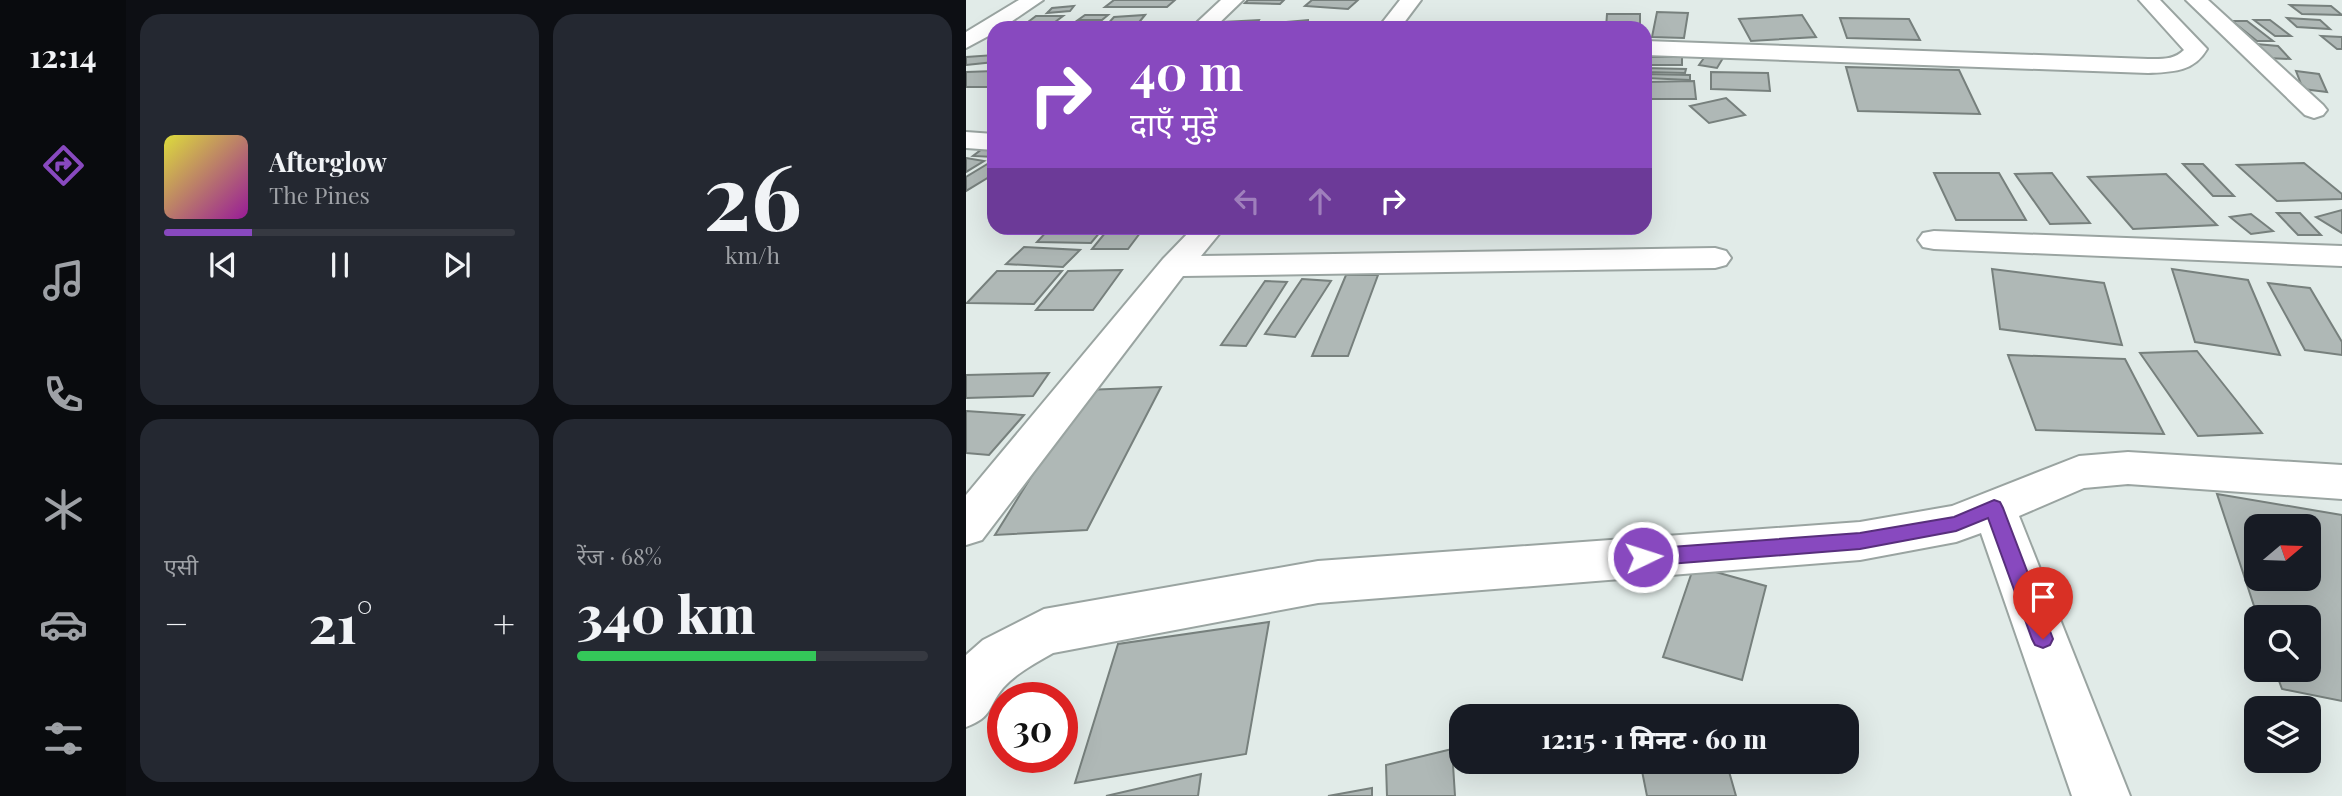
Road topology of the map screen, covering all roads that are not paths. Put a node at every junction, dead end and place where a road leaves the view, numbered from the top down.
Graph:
1 (1032, 0) edge
2 (1233, 0) edge
3 (1411, 0) edge
4 (2149, 0) edge
5 (2196, 0) edge
6 (998, 21) edge
7 (1210, 21) edge
8 (1394, 21) edge
9 (987, 28) edge
10 (966, 41) edge
11 (1652, 48) edge
12 (2314, 110) dead end
13 (966, 140) edge
14 (987, 142) edge
15 (1203, 235) edge
16 (1934, 240) dead end
17 (2342, 256) edge
18 (1715, 258) dead end
19 (1174, 266) junction
20 (2342, 482) edge
21 (1994, 508) junction
22 (966, 527) edge
23 (966, 701) edge
24 (2101, 796) edge

1 - 6 street
2 - 7 street
3 - 8 street
4 - 11 street
5 - 12 street
9 - 10 street
13 - 14 street
15 - 19 street
16 - 17 street
18 - 19 street
19 - 22 street
20 - 21 street
21 - 23 street
21 - 24 street

